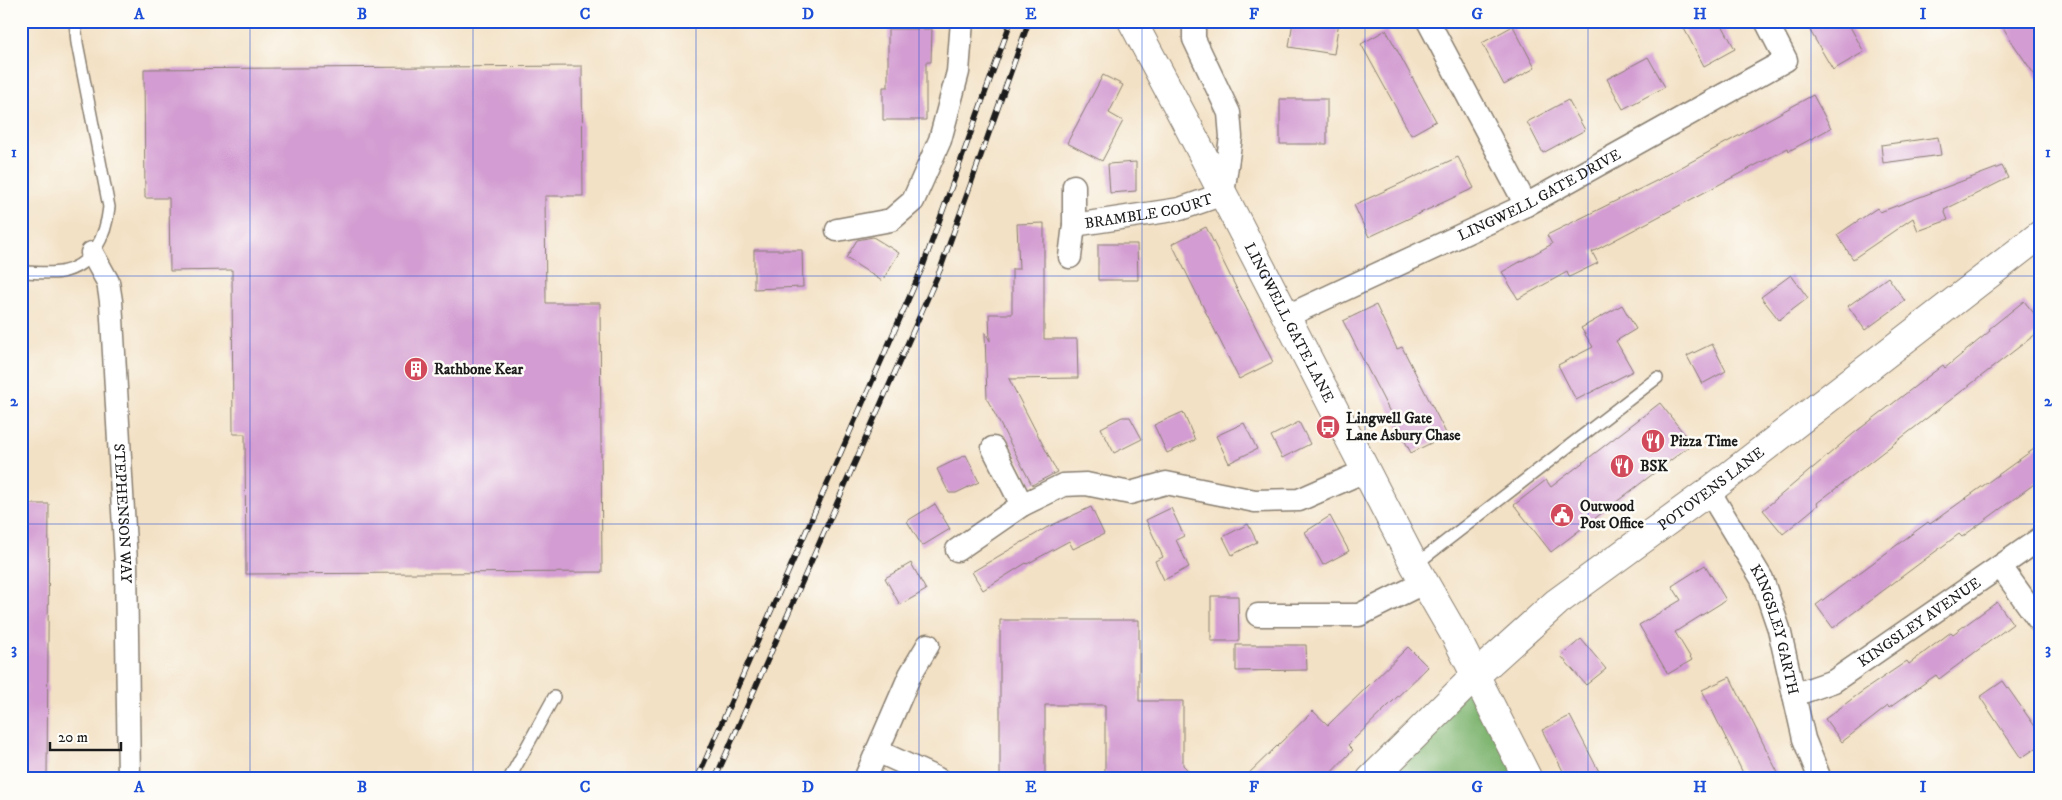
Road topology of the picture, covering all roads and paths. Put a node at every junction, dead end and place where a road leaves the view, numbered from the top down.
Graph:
1 (75, 21) edge
2 (962, 21) edge
3 (1132, 21) edge
4 (1194, 21) edge
5 (1428, 21) edge
6 (1766, 21) edge
7 (1074, 186) dead end
8 (1223, 194) junction
9 (1526, 205) junction
10 (1074, 225) junction
11 (837, 230) dead end
12 (2041, 234) edge
13 (92, 253) junction
14 (1070, 258) dead end
15 (21, 272) edge
16 (1285, 316) junction
17 (1657, 378) dead end
18 (993, 448) dead end
19 (1365, 471) junction
20 (1709, 491) junction
21 (1022, 504) junction
22 (2041, 538) edge
23 (957, 550) dead end
24 (2001, 567) junction
25 (1420, 574) junction
26 (1258, 615) dead end
27 (2041, 623) edge
28 (928, 645) dead end
29 (1476, 676) junction
30 (1794, 695) junction
31 (554, 696) dead end
32 (877, 751) junction
33 (129, 779) edge
34 (509, 779) edge
35 (865, 779) edge
36 (938, 779) edge
37 (1371, 779) edge
38 (1528, 779) edge
39 (1820, 779) edge

1 - 13 lane
2 - 11 street
3 - 8 street, LINGWELL GATE LANE
4 - 8 street
5 - 9 street
6 - 9 street, LINGWELL GATE DRIVE
7 - 10 street, BRAMBLE COURT
8 - 10 street, BRAMBLE COURT
8 - 16 street, LINGWELL GATE LANE
9 - 16 street, LINGWELL GATE DRIVE
10 - 14 street, BRAMBLE COURT
12 - 20 street, POTOVENS LANE
13 - 15 lane
13 - 33 street, STEPHENSON WAY
16 - 19 street, LINGWELL GATE LANE
17 - 25 lane
18 - 21 street
19 - 21 street
19 - 25 street, LINGWELL GATE LANE
20 - 29 street, POTOVENS LANE
20 - 30 street, KINGSLEY GARTH
21 - 23 street
22 - 24 street, KINGSLEY AVENUE
24 - 27 street
24 - 30 street, KINGSLEY AVENUE
25 - 26 street
25 - 29 street, LINGWELL GATE LANE
28 - 32 street
29 - 37 street, POTOVENS LANE
29 - 38 street, LINGWELL GATE LANE
30 - 39 street, KINGSLEY GARTH
31 - 34 lane
32 - 35 street
32 - 36 street

